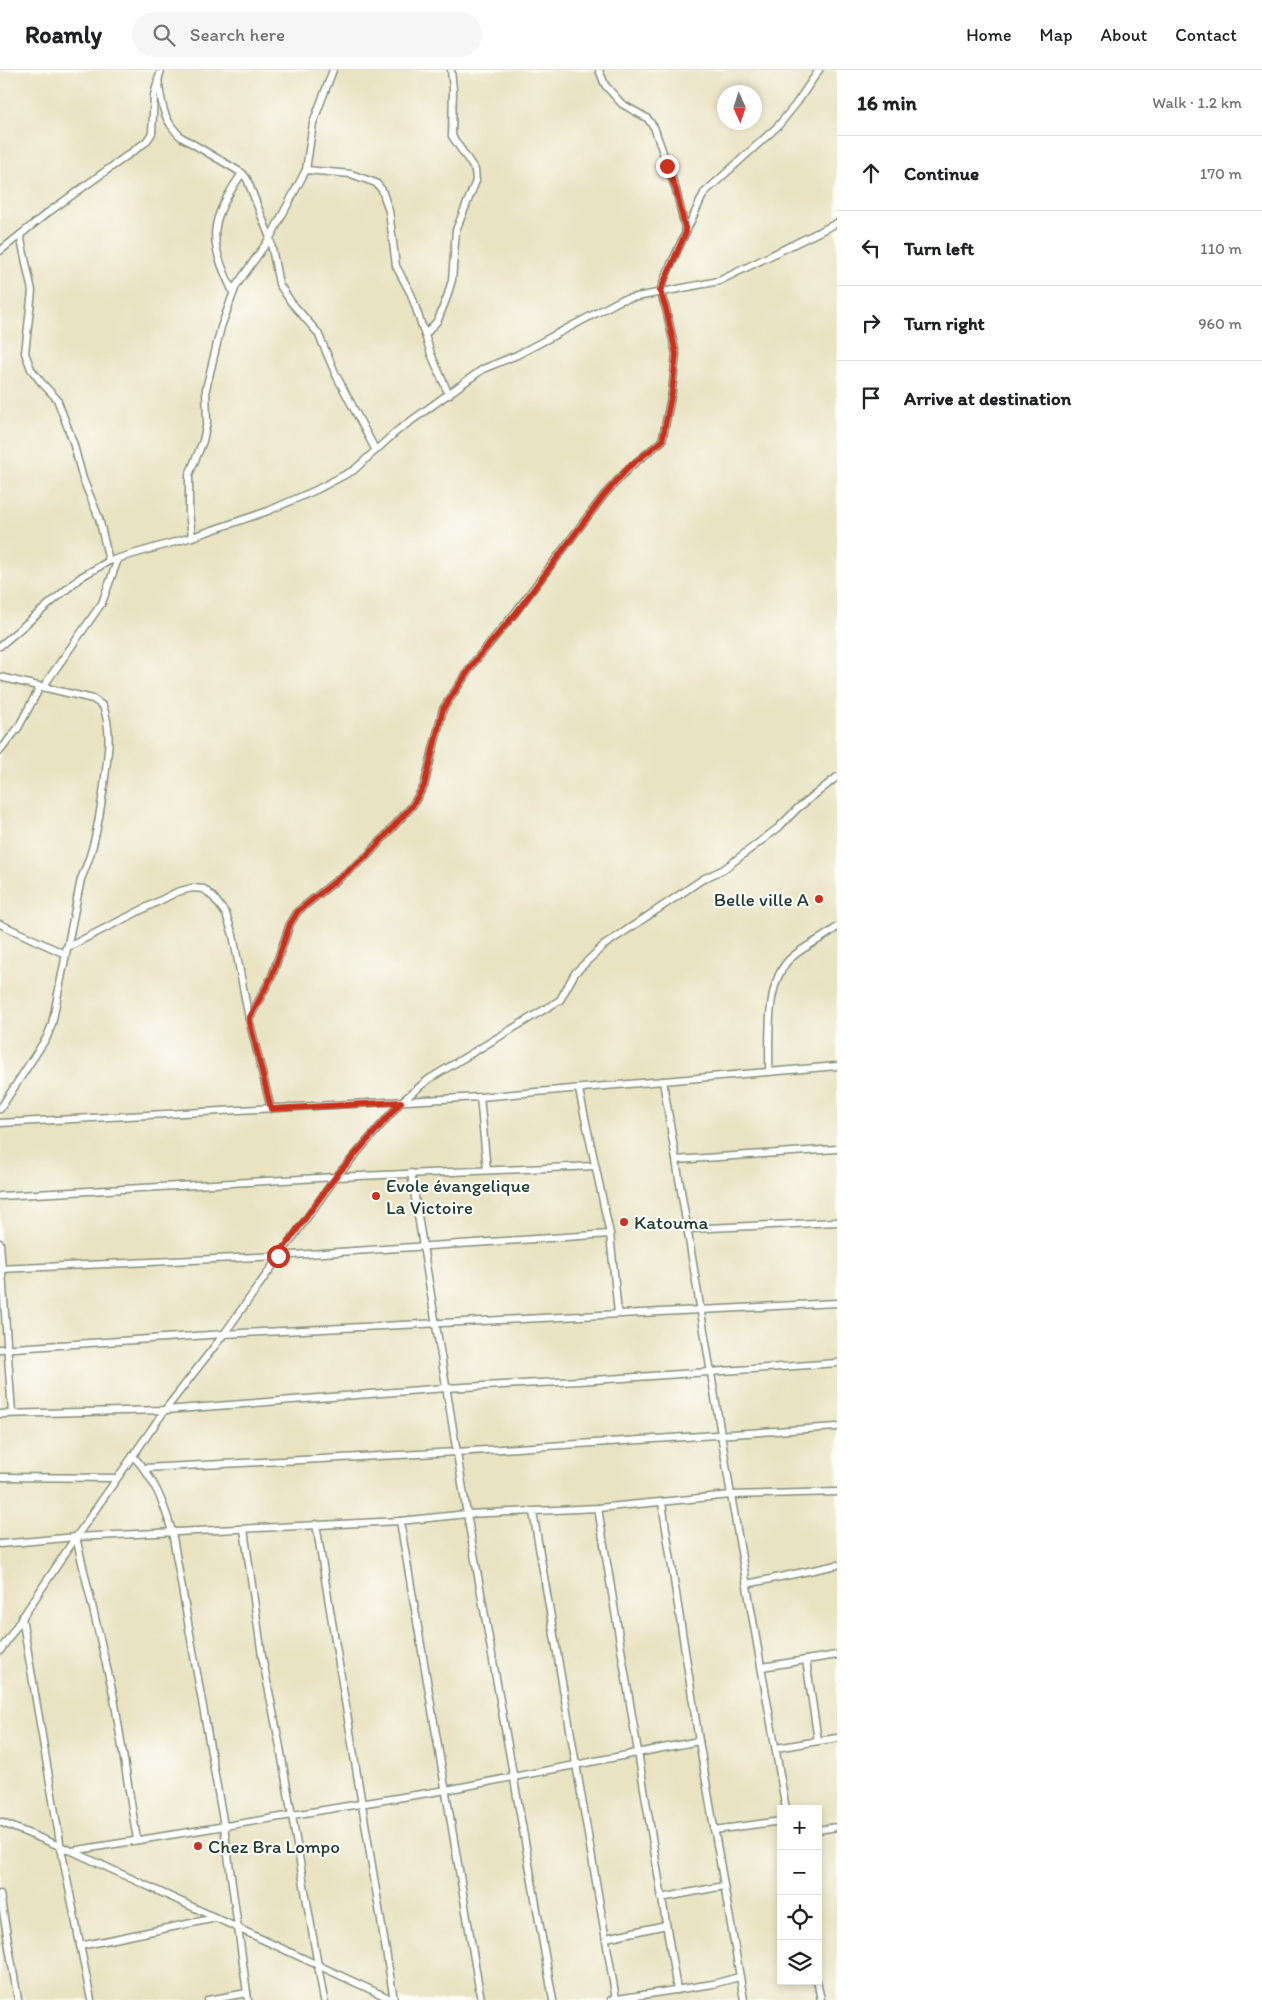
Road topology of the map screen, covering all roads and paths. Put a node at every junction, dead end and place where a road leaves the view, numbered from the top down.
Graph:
1 (161, 70) edge
2 (333, 70) edge
3 (451, 70) edge
4 (599, 70) edge
5 (819, 70) edge
6 (158, 79) junction
7 (306, 170) junction
8 (242, 173) junction
9 (837, 223) edge
10 (686, 232) junction
11 (20, 235) junction
12 (270, 238) junction
13 (0, 251) edge
14 (660, 291) junction
15 (233, 292) junction
16 (425, 336) junction
17 (449, 395) junction
18 (375, 449) junction
19 (192, 537) junction
20 (118, 559) junction
21 (109, 561) junction
22 (0, 646) edge
23 (0, 676) edge
24 (41, 687) junction
25 (0, 751) edge
26 (837, 777) edge
27 (0, 924) edge
28 (837, 927) edge
29 (66, 951) junction
30 (249, 1019) junction
31 (837, 1066) edge
32 (769, 1072) junction
33 (663, 1080) junction
34 (579, 1090) junction
35 (480, 1097) junction
36 (401, 1102) junction
37 (0, 1109) edge
38 (271, 1109) junction
39 (0, 1123) edge
40 (837, 1149) edge
41 (676, 1160) junction
42 (595, 1166) junction
43 (487, 1170) junction
44 (411, 1173) junction
45 (336, 1176) junction
46 (0, 1196) edge
47 (837, 1222) edge
48 (688, 1229) junction
49 (610, 1234) junction
50 (0, 1242) edge
51 (423, 1246) junction
52 (278, 1256) junction
53 (1, 1269) edge
54 (837, 1303) edge
55 (700, 1308) junction
56 (618, 1313) junction
57 (436, 1323) junction
58 (224, 1334) junction
59 (3, 1348) edge
60 (837, 1363) edge
61 (711, 1371) junction
62 (446, 1388) junction
63 (165, 1410) junction
64 (12, 1413) junction
65 (0, 1414) edge
66 (837, 1427) edge
67 (722, 1434) junction
68 (457, 1452) junction
69 (133, 1456) junction
70 (144, 1468) junction
71 (0, 1477) edge
72 (116, 1478) junction
73 (837, 1492) edge
74 (731, 1495) junction
75 (662, 1503) junction
76 (598, 1508) junction
77 (534, 1512) junction
78 (467, 1514) junction
79 (400, 1521) junction
80 (316, 1524) junction
81 (244, 1529) junction
82 (172, 1532) junction
83 (76, 1537) junction
84 (0, 1544) edge
85 (837, 1565) edge
86 (747, 1584) junction
87 (22, 1617) junction
88 (0, 1652) edge
89 (837, 1655) edge
90 (806, 1660) junction
91 (762, 1667) junction
92 (837, 1738) edge
93 (699, 1741) junction
94 (818, 1741) junction
95 (776, 1748) junction
96 (636, 1752) junction
97 (575, 1764) junction
98 (514, 1777) junction
99 (446, 1790) junction
100 (360, 1804) junction
101 (785, 1805) edge
102 (292, 1816) junction
103 (0, 1822) edge
104 (777, 1822) edge
105 (224, 1826) junction
106 (837, 1827) edge
107 (822, 1829) edge
108 (714, 1830) junction
109 (137, 1840) junction
110 (61, 1848) junction
111 (72, 1851) junction
112 (724, 1886) junction
113 (0, 1894) edge
114 (661, 1898) junction
115 (216, 1918) junction
116 (666, 1925) junction
117 (238, 1929) junction
118 (606, 1938) junction
119 (80, 1946) junction
120 (318, 1966) junction
121 (739, 1977) junction
122 (818, 1985) edge
123 (677, 1990) junction
124 (248, 1997) edge
125 (613, 1999) edge
126 (18, 2000) edge
127 (91, 2000) edge
128 (208, 2000) edge
129 (324, 2000) edge
130 (394, 2000) edge
131 (481, 2000) edge
132 (553, 2000) edge
133 (744, 2000) edge
134 (821, 2000) edge

1 - 6 street
2 - 7 street
3 - 16 street
4 - 10 street
5 - 10 street
6 - 8 street
6 - 11 street
7 - 12 street
7 - 16 street
8 - 12 street
8 - 15 street
9 - 14 street
10 - 14 street
11 - 13 street
11 - 21 street
12 - 15 street
12 - 18 street
14 - 17 street
14 - 30 street
15 - 19 street
16 - 17 street
17 - 18 street
18 - 19 street
19 - 20 street
20 - 21 street
20 - 24 street
21 - 22 street
23 - 24 street
24 - 25 street
24 - 29 street
26 - 36 street
27 - 29 street
28 - 32 street
29 - 30 street
29 - 37 street
30 - 38 street
31 - 32 street
32 - 33 street
33 - 34 street
33 - 41 street
34 - 35 street
34 - 42 street
35 - 36 street
35 - 43 street
36 - 38 street
36 - 45 street
38 - 39 street
40 - 41 street
41 - 48 street
42 - 43 street
42 - 49 street
43 - 44 street
44 - 45 street
44 - 51 street
45 - 46 street
45 - 52 street
47 - 48 street
48 - 55 street
49 - 51 street
49 - 56 street
50 - 53 street
51 - 52 street
51 - 57 street
52 - 53 street
52 - 58 street
53 - 59 street
54 - 55 street
55 - 56 street
55 - 61 street
56 - 57 street
57 - 58 street
57 - 62 street
58 - 59 street
58 - 63 street
59 - 64 street
60 - 61 street
61 - 62 street
61 - 67 street
62 - 63 street
62 - 68 street
63 - 64 street
63 - 69 street
64 - 65 street
66 - 67 street
67 - 68 street
67 - 74 street
68 - 70 street
68 - 78 street
69 - 70 street
69 - 72 street
70 - 82 street
71 - 72 street
72 - 83 street
73 - 74 street
74 - 75 street
74 - 86 street
75 - 76 street
75 - 93 street
76 - 77 street
76 - 96 street
77 - 78 street
77 - 97 street
78 - 79 street
78 - 98 street
79 - 80 street
79 - 99 street
80 - 81 street
80 - 100 street
81 - 82 street
81 - 102 street
82 - 83 street
82 - 105 street
83 - 84 street
83 - 87 street
83 - 109 street
85 - 86 street
86 - 91 street
87 - 88 street
87 - 110 street
89 - 90 street
90 - 91 street
90 - 94 street
91 - 95 street
92 - 94 street
93 - 96 street
93 - 108 street
94 - 95 street
95 - 101 street
96 - 97 street
96 - 114 street
97 - 98 street
97 - 118 street
98 - 99 street
98 - 132 street
99 - 100 street
99 - 131 street
100 - 102 street
100 - 130 street
102 - 105 street
102 - 120 street
103 - 110 street
104 - 108 street
105 - 109 street
105 - 117 street
106 - 107 street
108 - 112 street
109 - 111 street
110 - 111 street
110 - 119 street
111 - 115 street
112 - 114 street
112 - 121 street
113 - 126 street
114 - 116 street
115 - 117 street
115 - 119 street
116 - 118 street
116 - 123 street
117 - 120 street
117 - 124 street
118 - 125 street
119 - 127 street
120 - 129 street
120 - 130 street
121 - 123 street
121 - 133 street
122 - 134 street
123 - 125 street
124 - 128 street

